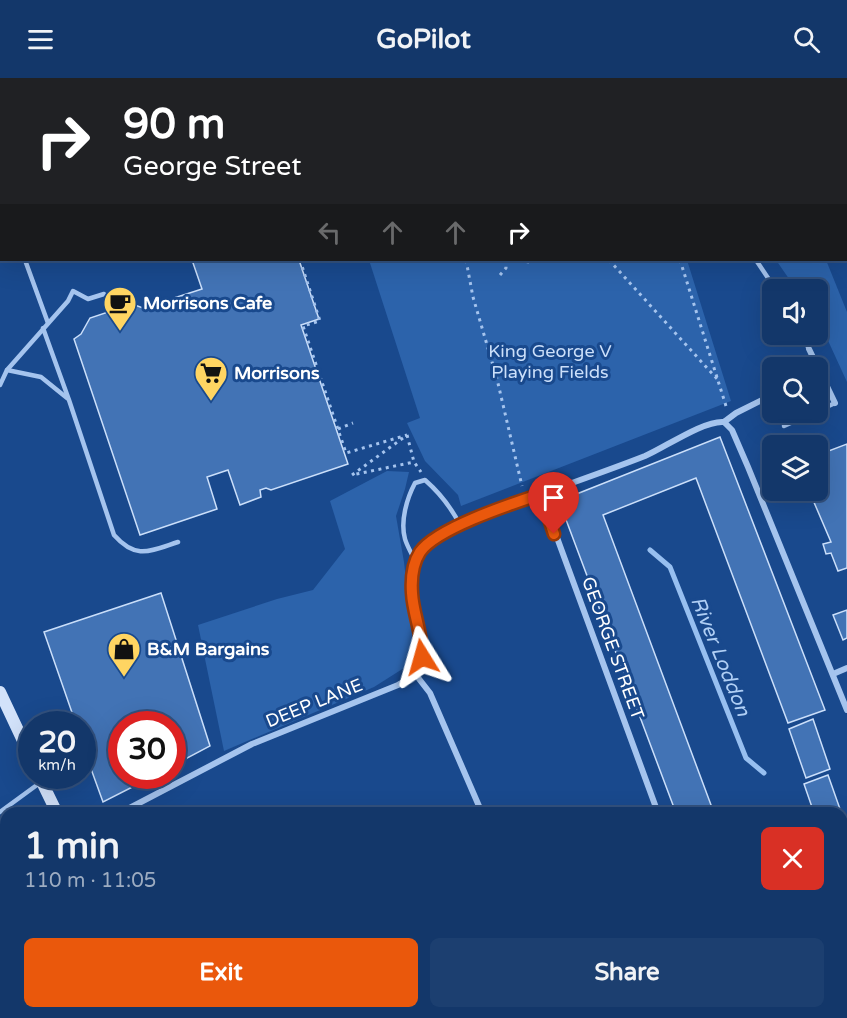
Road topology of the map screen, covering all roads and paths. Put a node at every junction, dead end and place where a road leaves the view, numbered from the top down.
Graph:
1 (25, 261) edge
2 (300, 261) edge
3 (466, 261) edge
4 (506, 261) edge
5 (524, 261) edge
6 (610, 261) edge
7 (680, 261) edge
8 (757, 261) edge
9 (529, 262) dead end
10 (500, 275) dead end
11 (769, 279) edge
12 (105, 294) dead end
13 (48, 323) junction
14 (43, 328) junction
15 (806, 345) edge
16 (808, 349) joint
17 (812, 357) edge
18 (7, 370) junction
19 (718, 380) junction
20 (0, 385) edge
21 (828, 389) edge
22 (69, 400) junction
23 (762, 400) edge
24 (835, 403) joint
25 (828, 406) edge
26 (727, 408) dead end
27 (724, 422) junction
28 (353, 423) dead end
29 (791, 423) edge
30 (784, 426) dead end
31 (338, 429) junction
32 (407, 435) junction
33 (522, 486) dead end
34 (541, 494) junction
35 (460, 525) junction
36 (178, 542) dead end
37 (415, 561) junction
38 (847, 668) edge
39 (833, 674) junction
40 (416, 675) junction
41 (1, 698) edge
42 (847, 710) edge
43 (18, 732) edge
44 (27, 789) edge
45 (45, 789) edge
46 (6, 807) edge
47 (54, 807) edge
48 (131, 807) edge
49 (479, 807) edge
50 (656, 807) edge

1 - 13 lane
2 - 31 path
3 - 33 path
4 - 10 path
5 - 9 path
6 - 19 path
7 - 19 path
8 - 11 lane
12 - 13 lane
13 - 14 lane
14 - 18 lane
14 - 22 lane
15 - 16 lane
16 - 17 street
18 - 20 lane
18 - 22 lane
19 - 26 path
21 - 24 street
22 - 36 lane
23 - 27 street
24 - 25 lane
27 - 34 street
27 - 39 street
28 - 31 path
29 - 30 lane
31 - 32 path
32 - 32 path
34 - 35 street
34 - 50 street, GEORGE STREET
35 - 37 street
35 - 37 lane
37 - 40 street
38 - 39 street
39 - 42 street
40 - 48 street, DEEP LANE
40 - 49 street
41 - 43 street
44 - 46 lane
45 - 47 street

